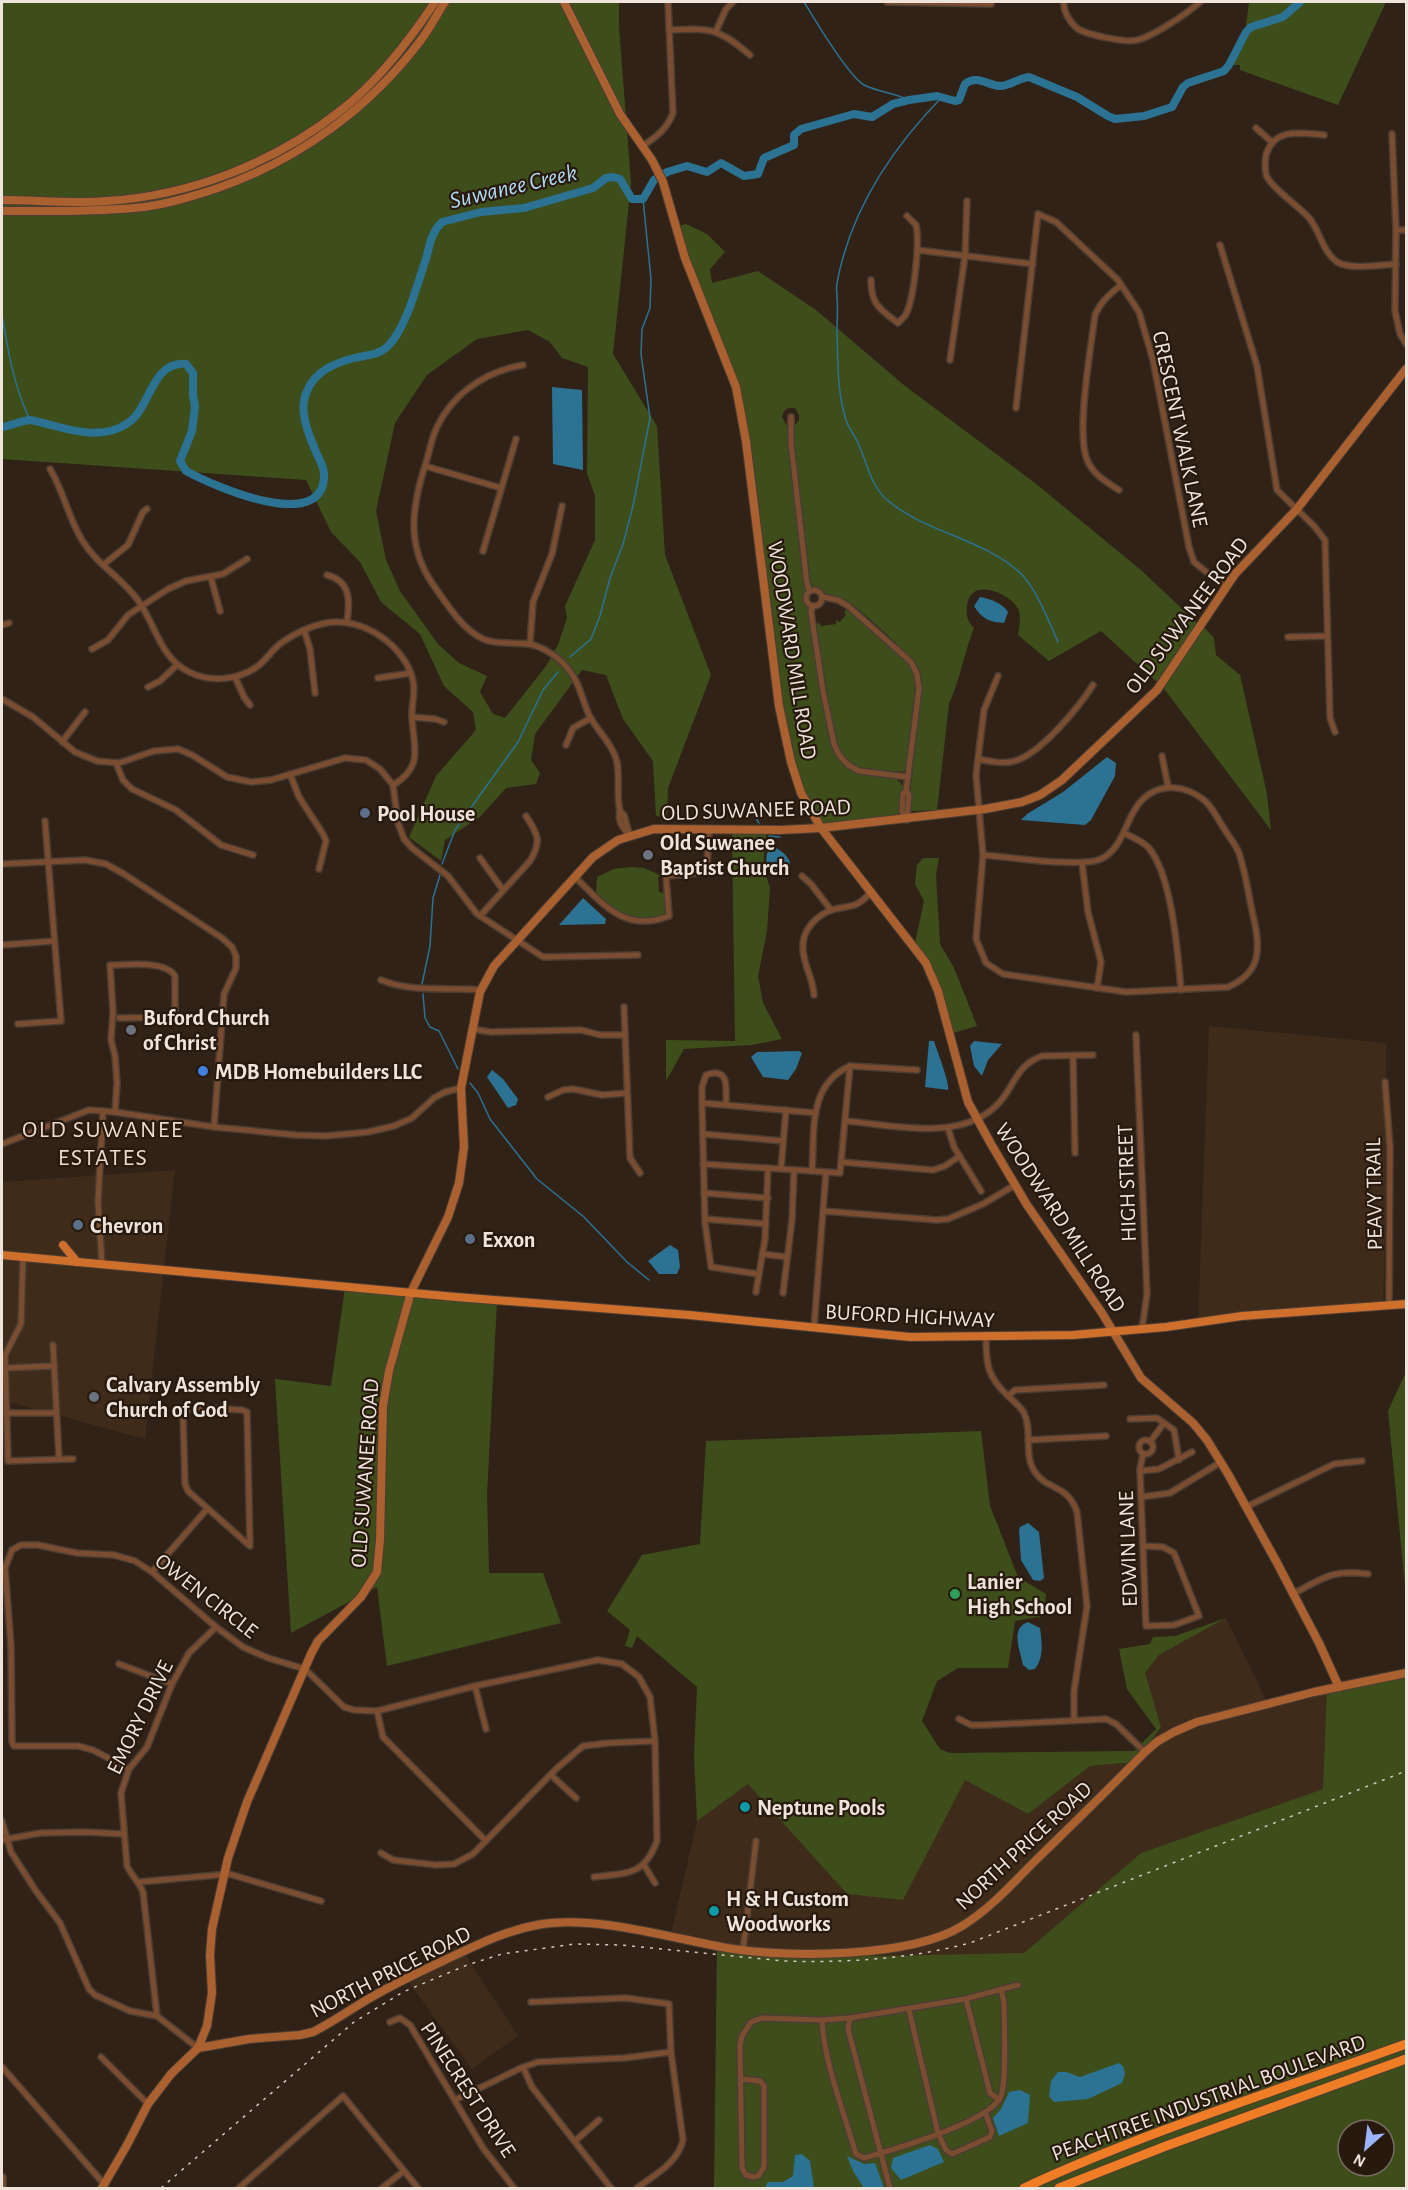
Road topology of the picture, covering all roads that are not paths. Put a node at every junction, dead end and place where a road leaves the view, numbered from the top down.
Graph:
1 (435, 2) edge
2 (445, 2) edge
3 (564, 2) edge
4 (668, 2) edge
5 (733, 2) edge
6 (887, 2) edge
7 (1064, 2) edge
8 (1200, 2) edge
9 (992, 4) dead end
10 (669, 30) junction
11 (716, 31) junction
12 (750, 55) dead end
13 (1256, 128) dead end
14 (1392, 134) dead end
15 (1324, 135) dead end
16 (1272, 142) junction
17 (643, 146) junction
18 (2, 200) edge
19 (967, 201) dead end
20 (2, 211) edge
21 (907, 216) dead end
22 (1396, 230) junction
23 (1407, 230) edge
24 (1220, 245) dead end
25 (917, 250) junction
26 (966, 256) junction
27 (1033, 264) junction
28 (1396, 264) junction
29 (871, 280) dead end
30 (1121, 285) junction
31 (1407, 344) edge
32 (950, 360) dead end
33 (522, 364) dead end
34 (1407, 369) edge
35 (1017, 408) dead end
36 (791, 417) dead end
37 (516, 439) dead end
38 (425, 466) junction
39 (50, 469) dead end
40 (501, 488) junction
41 (1119, 490) dead end
42 (562, 506) dead end
43 (147, 509) dead end
44 (1297, 509) junction
45 (483, 551) dead end
46 (247, 559) dead end
47 (103, 565) junction
48 (327, 575) dead end
49 (211, 578) junction
50 (1225, 587) junction
51 (810, 591) junction
52 (823, 597) junction
53 (142, 606) junction
54 (812, 606) junction
55 (220, 611) dead end
56 (347, 622) junction
57 (9, 623) dead end
58 (2, 625) edge
59 (304, 630) junction
60 (1327, 636) junction
61 (1287, 637) dead end
62 (530, 644) junction
63 (92, 649) dead end
64 (177, 664) junction
65 (411, 672) junction
66 (235, 676) junction
67 (998, 676) dead end
68 (378, 678) dead end
69 (1093, 685) dead end
70 (148, 687) dead end
71 (315, 693) dead end
72 (2, 699) edge
73 (250, 705) dead end
74 (85, 712) dead end
75 (412, 717) junction
76 (591, 718) junction
77 (444, 722) dead end
78 (1335, 732) dead end
79 (62, 742) junction
80 (566, 745) dead end
81 (1162, 756) dead end
82 (978, 759) junction
83 (116, 763) junction
84 (290, 774) junction
85 (908, 777) junction
86 (393, 785) junction
87 (1167, 786) junction
88 (979, 810) junction
89 (526, 816) dead end
90 (907, 820) junction
91 (45, 821) dead end
92 (821, 828) junction
93 (709, 829) junction
94 (1124, 833) junction
95 (629, 835) junction
96 (253, 855) dead end
97 (983, 855) junction
98 (480, 858) dead end
99 (48, 861) junction
100 (1082, 863) junction
101 (2, 864) edge
102 (320, 869) dead end
103 (802, 876) dead end
104 (575, 877) junction
105 (503, 890) junction
106 (872, 892) junction
107 (831, 910) junction
108 (480, 916) junction
109 (518, 939) junction
110 (54, 941) junction
111 (2, 945) edge
112 (638, 955) dead end
113 (381, 980) dead end
114 (1097, 988) junction
115 (481, 990) junction
116 (1181, 990) junction
117 (814, 995) dead end
118 (624, 1007) dead end
119 (119, 1018) dead end
120 (18, 1024) dead end
121 (472, 1029) junction
122 (625, 1035) junction
123 (1136, 1035) dead end
124 (1073, 1055) junction
125 (1093, 1055) dead end
126 (850, 1066) junction
127 (917, 1070) dead end
128 (1385, 1083) dead end
129 (461, 1088) junction
130 (627, 1093) junction
131 (548, 1096) dead end
132 (702, 1103) junction
133 (726, 1105) junction
134 (786, 1110) junction
135 (103, 1111) junction
136 (116, 1112) junction
137 (816, 1113) junction
138 (977, 1119) junction
139 (846, 1122) junction
140 (214, 1127) junction
141 (948, 1128) junction
142 (702, 1134) junction
143 (783, 1141) junction
144 (2, 1144) edge
145 (1075, 1154) dead end
146 (960, 1156) junction
147 (841, 1162) junction
148 (703, 1164) junction
149 (768, 1168) junction
150 (781, 1169) junction
151 (794, 1170) junction
152 (812, 1171) junction
153 (826, 1172) junction
154 (640, 1173) dead end
155 (1015, 1185) junction
156 (981, 1191) dead end
157 (704, 1193) junction
158 (768, 1198) junction
159 (823, 1211) junction
160 (705, 1219) junction
161 (766, 1224) junction
162 (63, 1245) dead end
163 (762, 1254) junction
164 (2, 1255) edge
165 (23, 1257) junction
166 (787, 1257) junction
167 (77, 1262) junction
168 (102, 1264) junction
169 (758, 1274) junction
170 (411, 1292) junction
171 (756, 1292) dead end
172 (783, 1293) dead end
173 (1407, 1304) edge
174 (1389, 1306) junction
175 (814, 1328) junction
176 (1142, 1329) junction
177 (1114, 1332) junction
178 (986, 1337) junction
179 (53, 1345) dead end
180 (54, 1366) junction
181 (5, 1368) junction
182 (1104, 1385) dead end
183 (1008, 1396) junction
184 (6, 1413) junction
185 (56, 1413) junction
186 (1130, 1419) dead end
187 (1164, 1423) junction
188 (1106, 1436) dead end
189 (1028, 1440) junction
190 (1150, 1442) junction
191 (1192, 1452) dead end
192 (1143, 1454) junction
193 (58, 1459) junction
194 (73, 1459) dead end
195 (1179, 1460) junction
196 (5, 1461) edge
197 (1362, 1461) dead end
198 (1221, 1462) junction
199 (1140, 1471) junction
200 (1141, 1497) junction
201 (1246, 1507) junction
202 (207, 1509) junction
203 (1143, 1546) junction
204 (152, 1572) junction
205 (1368, 1574) dead end
206 (1293, 1594) junction
207 (216, 1627) junction
208 (119, 1664) dead end
209 (305, 1669) junction
210 (1407, 1673) edge
211 (172, 1684) junction
212 (475, 1686) junction
213 (1339, 1687) junction
214 (377, 1711) junction
215 (959, 1719) dead end
216 (1074, 1720) junction
217 (486, 1729) dead end
218 (655, 1741) junction
219 (1145, 1752) junction
220 (129, 1769) junction
221 (551, 1775) junction
222 (576, 1798) dead end
223 (2, 1821) edge
224 (124, 1834) junction
225 (4, 1839) edge
226 (756, 1840) dead end
227 (486, 1841) junction
228 (381, 1853) dead end
229 (644, 1865) junction
230 (225, 1874) junction
231 (594, 1877) dead end
232 (138, 1882) junction
233 (655, 1883) dead end
234 (321, 1901) dead end
235 (743, 1950) junction
236 (1018, 1985) dead end
237 (1001, 1989) junction
238 (966, 1999) junction
239 (531, 2002) dead end
240 (909, 2010) junction
241 (158, 2016) junction
242 (850, 2018) junction
243 (822, 2020) junction
244 (390, 2022) dead end
245 (1407, 2044) edge
246 (198, 2048) junction
247 (671, 2052) junction
248 (101, 2057) dead end
249 (1407, 2059) edge
250 (2, 2067) edge
251 (523, 2067) junction
252 (741, 2079) junction
253 (455, 2100) junction
254 (999, 2100) junction
255 (148, 2104) junction
256 (985, 2112) junction
257 (599, 2121) dead end
258 (938, 2133) junction
259 (575, 2141) junction
260 (881, 2153) junction
261 (404, 2171) junction
262 (3, 2177) edge
263 (103, 2186) edge
264 (891, 2187) edge
265 (3, 2188) edge
266 (239, 2188) edge
267 (382, 2188) edge
268 (418, 2188) edge
269 (514, 2188) edge
270 (612, 2188) edge
271 (637, 2188) edge
272 (1024, 2188) edge
273 (1059, 2188) edge

1 - 18 street
2 - 20 street
3 - 17 street, WOODWARD MILL ROAD
4 - 10 street
5 - 11 street
6 - 9 street
7 - 8 street
10 - 11 street
10 - 17 street
11 - 12 street
13 - 16 street
14 - 22 street
15 - 16 street
16 - 28 street
17 - 92 street, WOODWARD MILL ROAD
19 - 26 street
21 - 25 street
22 - 23 street
22 - 28 street
24 - 44 street
25 - 26 street
25 - 29 street
26 - 27 street
26 - 32 street
27 - 30 street, CRESCENT WALK LANE
27 - 35 street, CRESCENT WALK LANE
28 - 31 street
30 - 41 street
30 - 50 street, CRESCENT WALK LANE
33 - 38 street
34 - 44 street, OLD SUWANEE ROAD
36 - 51 street
37 - 40 street
38 - 40 street
38 - 62 street
39 - 47 street
40 - 45 street
42 - 62 street
43 - 47 street
44 - 50 street, OLD SUWANEE ROAD
44 - 60 street
46 - 49 street
47 - 53 street
48 - 56 street
49 - 53 street
49 - 55 street
50 - 88 street, OLD SUWANEE ROAD
51 - 52 street
51 - 54 street
52 - 54 street
52 - 85 street
53 - 63 street
53 - 64 street
54 - 85 street
56 - 59 street
56 - 65 street
57 - 58 street
59 - 66 street
59 - 71 street
60 - 61 street
60 - 78 street
62 - 76 street
64 - 66 street
64 - 70 street
65 - 68 street
65 - 75 street
66 - 73 street
67 - 82 street
69 - 82 street
72 - 79 street
74 - 79 street
75 - 77 street
75 - 86 street
76 - 80 street
76 - 95 street
79 - 83 street
81 - 87 street
82 - 88 street
83 - 84 street
83 - 96 street
84 - 86 street
84 - 102 street
85 - 90 street
86 - 108 street
87 - 94 street
87 - 116 street
88 - 90 street, OLD SUWANEE ROAD
88 - 97 street
89 - 105 street
90 - 92 street, OLD SUWANEE ROAD
91 - 99 street
92 - 93 street, OLD SUWANEE ROAD
92 - 106 street, WOODWARD MILL ROAD
93 - 95 street, OLD SUWANEE ROAD
93 - 104 street
94 - 100 street
94 - 116 street
95 - 104 street, OLD SUWANEE ROAD
97 - 100 street
97 - 114 street
98 - 105 street
99 - 101 street
99 - 110 street
99 - 140 street
100 - 114 street
103 - 107 street
104 - 109 street, OLD SUWANEE ROAD
105 - 108 street
106 - 107 street
106 - 138 street, WOODWARD MILL ROAD
107 - 117 street
108 - 109 street
109 - 112 street
109 - 115 street, OLD SUWANEE ROAD
110 - 111 street
110 - 120 street
113 - 115 street
114 - 116 street
115 - 121 street, OLD SUWANEE ROAD
118 - 122 street
119 - 136 street
121 - 122 street
121 - 129 street, OLD SUWANEE ROAD
122 - 130 street
123 - 176 street, HIGH STREET
124 - 125 street
124 - 138 street
124 - 145 street
126 - 127 street
126 - 137 street
126 - 139 street
128 - 174 street, PEAVY TRAIL
129 - 140 street
129 - 170 street, OLD SUWANEE ROAD
130 - 131 street
130 - 154 street
132 - 133 street
132 - 133 street
132 - 142 street
133 - 134 street
134 - 137 street
134 - 143 street
135 - 136 street
135 - 144 street
135 - 168 street
136 - 140 street
137 - 152 street
138 - 141 street
138 - 155 street, WOODWARD MILL ROAD
139 - 141 street
139 - 147 street
141 - 146 street
142 - 143 street
142 - 148 street
143 - 150 street
146 - 147 street
146 - 156 street
147 - 153 street
148 - 149 street
148 - 157 street
149 - 150 street
149 - 158 street
150 - 151 street
151 - 152 street
151 - 166 street
152 - 153 street
153 - 159 street
155 - 159 street
155 - 177 street, WOODWARD MILL ROAD
157 - 158 street
157 - 160 street
158 - 161 street
159 - 175 street
160 - 161 street
160 - 169 street
161 - 163 street
162 - 167 main road
163 - 166 street
163 - 169 street
164 - 165 main road, BUFORD HIGHWAY
165 - 167 main road, BUFORD HIGHWAY
165 - 181 street
166 - 172 street
167 - 168 main road, BUFORD HIGHWAY
168 - 170 main road, BUFORD HIGHWAY
169 - 171 street
170 - 175 main road, BUFORD HIGHWAY
170 - 209 street, OLD SUWANEE ROAD
173 - 174 main road, BUFORD HIGHWAY
174 - 176 main road, BUFORD HIGHWAY
175 - 178 main road, BUFORD HIGHWAY
176 - 177 main road, BUFORD HIGHWAY
177 - 178 main road, BUFORD HIGHWAY
177 - 198 street, WOODWARD MILL ROAD
178 - 183 street
179 - 180 street
180 - 181 street
180 - 185 street
181 - 184 street
182 - 183 street
183 - 189 street
184 - 185 street
184 - 196 street
185 - 193 street
186 - 187 street
187 - 190 street, EDWIN LANE
187 - 195 street
188 - 189 street
189 - 216 street
190 - 192 street, EDWIN LANE
190 - 192 street, EDWIN LANE
191 - 195 street, EDWIN LANE
192 - 199 street, EDWIN LANE
193 - 194 street
193 - 196 street
195 - 199 street, EDWIN LANE
197 - 201 street
198 - 200 street
198 - 201 street, WOODWARD MILL ROAD
199 - 200 street, EDWIN LANE
200 - 203 street, EDWIN LANE
201 - 206 street, WOODWARD MILL ROAD
202 - 202 street
202 - 204 street
203 - 203 street, EDWIN LANE
204 - 207 street, OWEN CIRCLE
204 - 220 street, OWEN CIRCLE
205 - 206 street
206 - 213 street, WOODWARD MILL ROAD
207 - 209 street, OWEN CIRCLE
207 - 211 street, EMORY DRIVE
208 - 211 street
209 - 214 street
209 - 230 street, OLD SUWANEE ROAD
210 - 213 street, NORTH PRICE ROAD
211 - 220 street, EMORY DRIVE
212 - 214 street
212 - 217 street
212 - 218 street
213 - 219 street, NORTH PRICE ROAD
214 - 227 street
215 - 216 street
216 - 219 street
218 - 221 street
218 - 229 street
219 - 235 street, NORTH PRICE ROAD
220 - 224 street, EMORY DRIVE
221 - 222 street
221 - 227 street
223 - 225 street
224 - 225 street
224 - 232 street, EMORY DRIVE
225 - 241 street
226 - 235 street
227 - 228 street
229 - 231 street
229 - 233 street
230 - 232 street
230 - 234 street
230 - 246 street, OLD SUWANEE ROAD
232 - 241 street
235 - 246 street, NORTH PRICE ROAD
236 - 237 street
237 - 238 street
237 - 254 street
238 - 240 street
238 - 254 street
239 - 247 street
240 - 242 street
240 - 258 street
241 - 246 street
242 - 243 street
242 - 260 street
243 - 252 street
243 - 260 street
244 - 253 street, PINECREST DRIVE
245 - 272 highway, PEACHTREE INDUSTRIAL BOULEVARD
246 - 255 street
247 - 251 street
247 - 271 street
248 - 255 street
249 - 273 highway, PEACHTREE INDUSTRIAL BOULEVARD
250 - 263 street
251 - 253 street
251 - 259 street
252 - 252 street
253 - 269 street, PINECREST DRIVE
254 - 256 street
255 - 263 street
256 - 258 street
256 - 258 street
257 - 259 street
258 - 260 street
259 - 270 street
260 - 264 street
261 - 266 street
261 - 267 street
261 - 268 street
262 - 265 street

